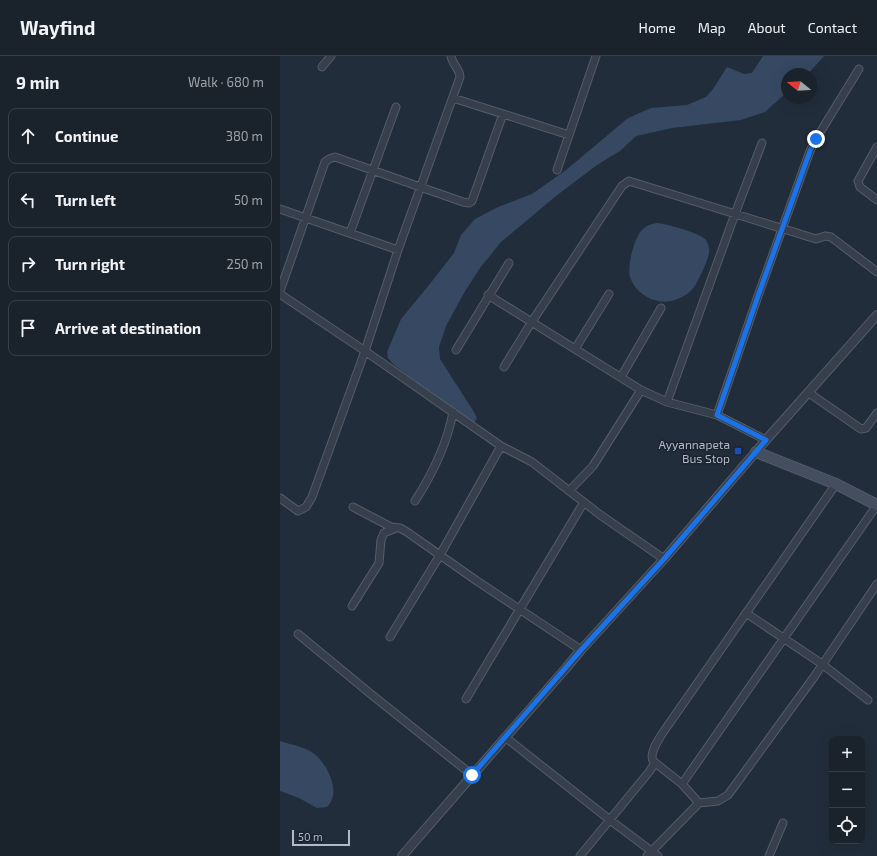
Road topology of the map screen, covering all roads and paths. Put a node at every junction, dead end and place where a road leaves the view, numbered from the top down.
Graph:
1 (331, 56) edge
2 (451, 56) edge
3 (596, 56) edge
4 (322, 67) dead end
5 (858, 70) dead end
6 (453, 98) junction
7 (396, 107) dead end
8 (503, 114) junction
9 (569, 135) junction
10 (762, 143) dead end
11 (877, 147) edge
12 (373, 170) junction
13 (557, 170) dead end
14 (421, 187) junction
15 (877, 200) edge
16 (280, 209) edge
17 (735, 214) junction
18 (306, 218) junction
19 (782, 230) junction
20 (350, 233) junction
21 (398, 250) junction
22 (509, 263) dead end
23 (877, 272) edge
24 (280, 292) edge
25 (609, 294) dead end
26 (488, 296) junction
27 (661, 308) dead end
28 (877, 315) edge
29 (531, 323) junction
30 (575, 349) junction
31 (456, 350) dead end
32 (365, 351) junction
33 (504, 367) dead end
34 (620, 377) junction
35 (641, 390) junction
36 (809, 393) junction
37 (667, 402) junction
38 (453, 412) junction
39 (877, 413) edge
40 (717, 415) junction
41 (766, 440) junction
42 (501, 446) junction
43 (756, 452) junction
44 (836, 484) junction
45 (569, 491) junction
46 (280, 498) edge
47 (415, 501) dead end
48 (584, 502) junction
49 (877, 505) edge
50 (353, 507) dead end
51 (396, 528) junction
52 (440, 555) junction
53 (664, 559) junction
54 (877, 584) edge
55 (352, 606) dead end
56 (520, 610) junction
57 (746, 613) junction
58 (298, 634) dead end
59 (390, 637) dead end
60 (784, 639) junction
61 (581, 650) junction
62 (822, 664) junction
63 (466, 700) dead end
64 (868, 700) dead end
65 (505, 737) junction
66 (655, 763) junction
67 (472, 775) junction
68 (682, 784) junction
69 (699, 803) junction
70 (610, 820) junction
71 (783, 823) dead end
72 (649, 853) edge
73 (402, 856) edge
74 (580, 856) edge
75 (658, 856) edge
76 (769, 856) edge

1 - 4 street
2 - 6 street
3 - 9 street
5 - 19 street
6 - 8 street
6 - 14 street
7 - 12 street
8 - 9 street
8 - 14 street
9 - 13 street
10 - 17 street
11 - 15 street
12 - 14 street
12 - 18 street
12 - 20 street
14 - 21 street
16 - 18 street
17 - 19 street
17 - 29 street
17 - 37 street
18 - 20 street
18 - 24 street
19 - 23 street
19 - 40 street
20 - 21 street
21 - 32 street
22 - 26 street
24 - 32 street
25 - 30 street
26 - 29 street
26 - 31 street
27 - 34 street
28 - 36 street
29 - 30 street
29 - 33 street
30 - 34 street
32 - 38 street
32 - 46 street
34 - 35 street
35 - 37 street
35 - 45 street
36 - 39 street
36 - 41 street
37 - 40 street
38 - 42 street
38 - 47 street
40 - 41 street
41 - 43 street
42 - 45 street
42 - 52 street
43 - 44 main road
43 - 53 street
44 - 49 main road
44 - 57 street
45 - 48 street
48 - 53 street
48 - 56 street
49 - 60 street
50 - 51 street
51 - 52 street
51 - 55 street
52 - 56 street
52 - 59 street
53 - 61 street
54 - 62 street
56 - 61 street
56 - 63 street
57 - 60 street
57 - 66 street
58 - 67 street
60 - 62 street
60 - 68 street
61 - 65 street
62 - 64 street
62 - 69 street
65 - 67 street
65 - 70 street
66 - 68 street
66 - 70 street
67 - 73 street
68 - 69 street
69 - 72 street
70 - 72 street
70 - 74 street
71 - 76 street
72 - 75 street

